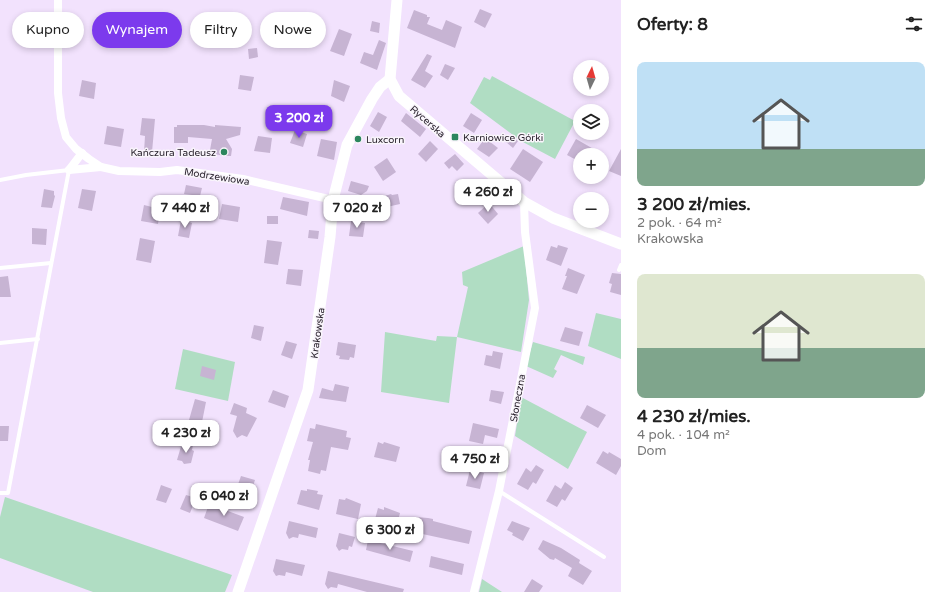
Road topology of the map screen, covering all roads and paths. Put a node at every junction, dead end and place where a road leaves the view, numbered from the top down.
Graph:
1 (58, 0) edge
2 (397, 0) edge
3 (390, 79) junction
4 (82, 153) junction
5 (100, 167) junction
6 (69, 170) junction
7 (0, 180) edge
8 (332, 200) junction
9 (524, 202) junction
10 (621, 244) edge
11 (51, 263) junction
12 (0, 268) edge
13 (38, 339) junction
14 (0, 343) edge
15 (498, 491) junction
16 (0, 493) edge
17 (604, 557) dead end
18 (238, 592) edge
19 (474, 592) edge

1 - 4 street, Modrzewiowa
2 - 3 street
3 - 8 street, Krakowska
3 - 9 street, Rycerska
4 - 5 street, Modrzewiowa
4 - 6 street
5 - 6 street, Modrzewiowa
5 - 8 street, Modrzewiowa
6 - 7 lane
6 - 11 lane
8 - 18 street, Krakowska
9 - 10 street, Rycerska
9 - 15 street, Słoneczna
11 - 12 lane
11 - 13 lane
13 - 14 lane
13 - 16 lane
15 - 17 lane
15 - 19 street, Słoneczna

